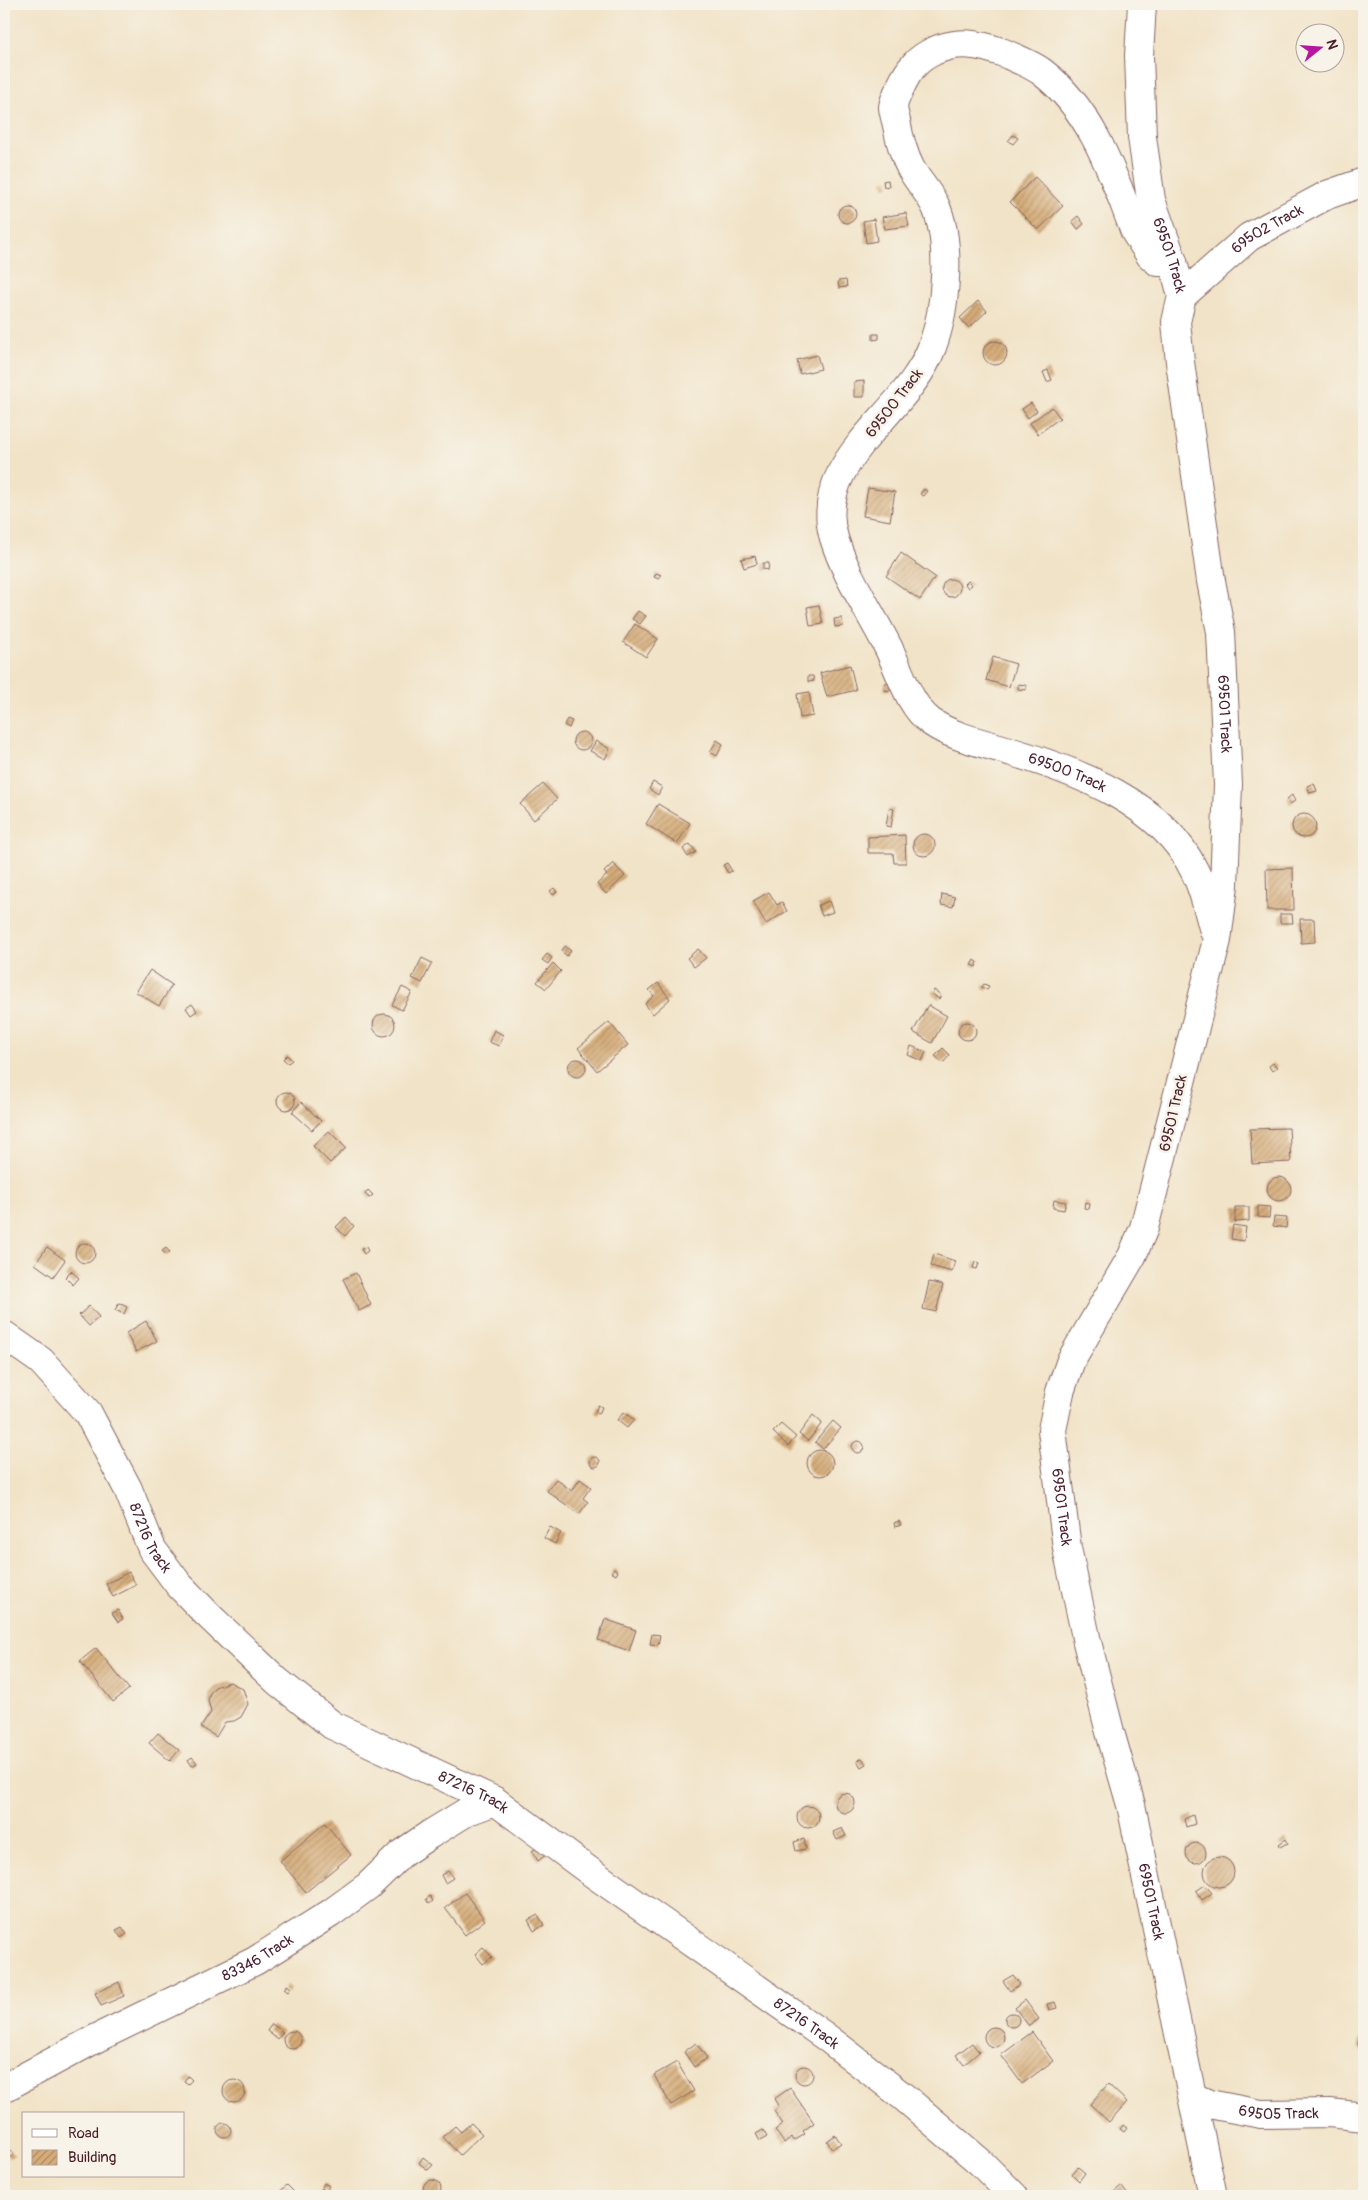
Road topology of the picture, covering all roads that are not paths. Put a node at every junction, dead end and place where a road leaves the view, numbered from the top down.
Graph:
1 (1142, 4) edge
2 (1364, 182) edge
3 (1173, 262) junction
4 (1182, 296) junction
5 (1217, 940) junction
6 (4, 1335) edge
7 (495, 1801) junction
8 (4, 2088) edge
9 (1193, 2097) junction
10 (1364, 2117) edge
11 (1014, 2196) edge
12 (1213, 2196) edge

1 - 3 street, 69501 Track
2 - 4 street, 69502 Track
3 - 4 street, 69501 Track
3 - 5 street, 69500 Track
4 - 5 street, 69501 Track
5 - 9 street, 69501 Track
6 - 7 street, 87216 Track
7 - 8 street, 83346 Track
7 - 11 street, 87216 Track
9 - 10 street, 69505 Track
9 - 12 street, 69501 Track

